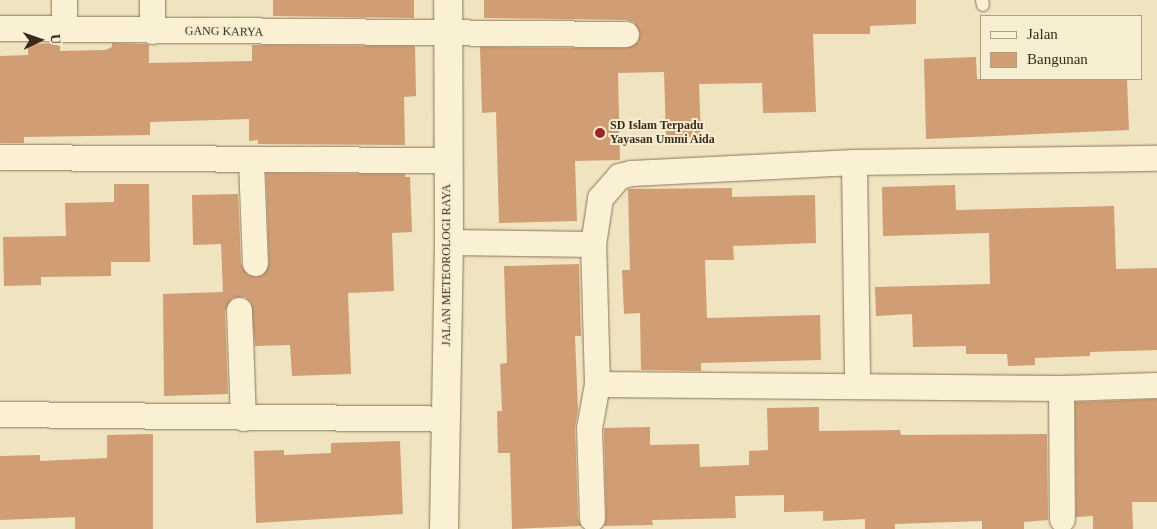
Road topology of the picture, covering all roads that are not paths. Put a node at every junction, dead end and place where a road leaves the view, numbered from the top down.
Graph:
1 (64, 0) edge
2 (152, 0) edge
3 (448, 0) edge
4 (0, 28) edge
5 (64, 29) junction
6 (152, 31) junction
7 (626, 34) dead end
8 (447, 35) junction
9 (0, 157) edge
10 (1157, 158) edge
11 (447, 160) junction
12 (251, 161) junction
13 (854, 162) junction
14 (449, 242) junction
15 (593, 244) junction
16 (255, 263) dead end
17 (239, 310) dead end
18 (597, 384) junction
19 (857, 385) junction
20 (1157, 385) edge
21 (1061, 388) junction
22 (0, 414) edge
23 (243, 418) junction
24 (445, 419) junction
25 (592, 518) dead end
26 (1062, 519) dead end
27 (444, 529) edge

1 - 5 street
2 - 6 street
3 - 8 main road, JALAN METEOROLOGI RAYA
4 - 5 street, GANG KARYA
5 - 6 street, GANG KARYA
6 - 8 street, GANG KARYA
7 - 8 street, GANG KARYA
8 - 11 main road, JALAN METEOROLOGI RAYA
9 - 12 street
10 - 13 street
11 - 12 street
11 - 14 main road, JALAN METEOROLOGI RAYA
12 - 16 street
13 - 15 street
13 - 19 street
14 - 15 street
14 - 24 main road, JALAN METEOROLOGI RAYA
15 - 18 street
17 - 23 street
18 - 19 street
18 - 25 street
19 - 21 street
20 - 21 street
21 - 26 street
22 - 23 street
23 - 24 street
24 - 27 main road, JALAN METEOROLOGI RAYA

